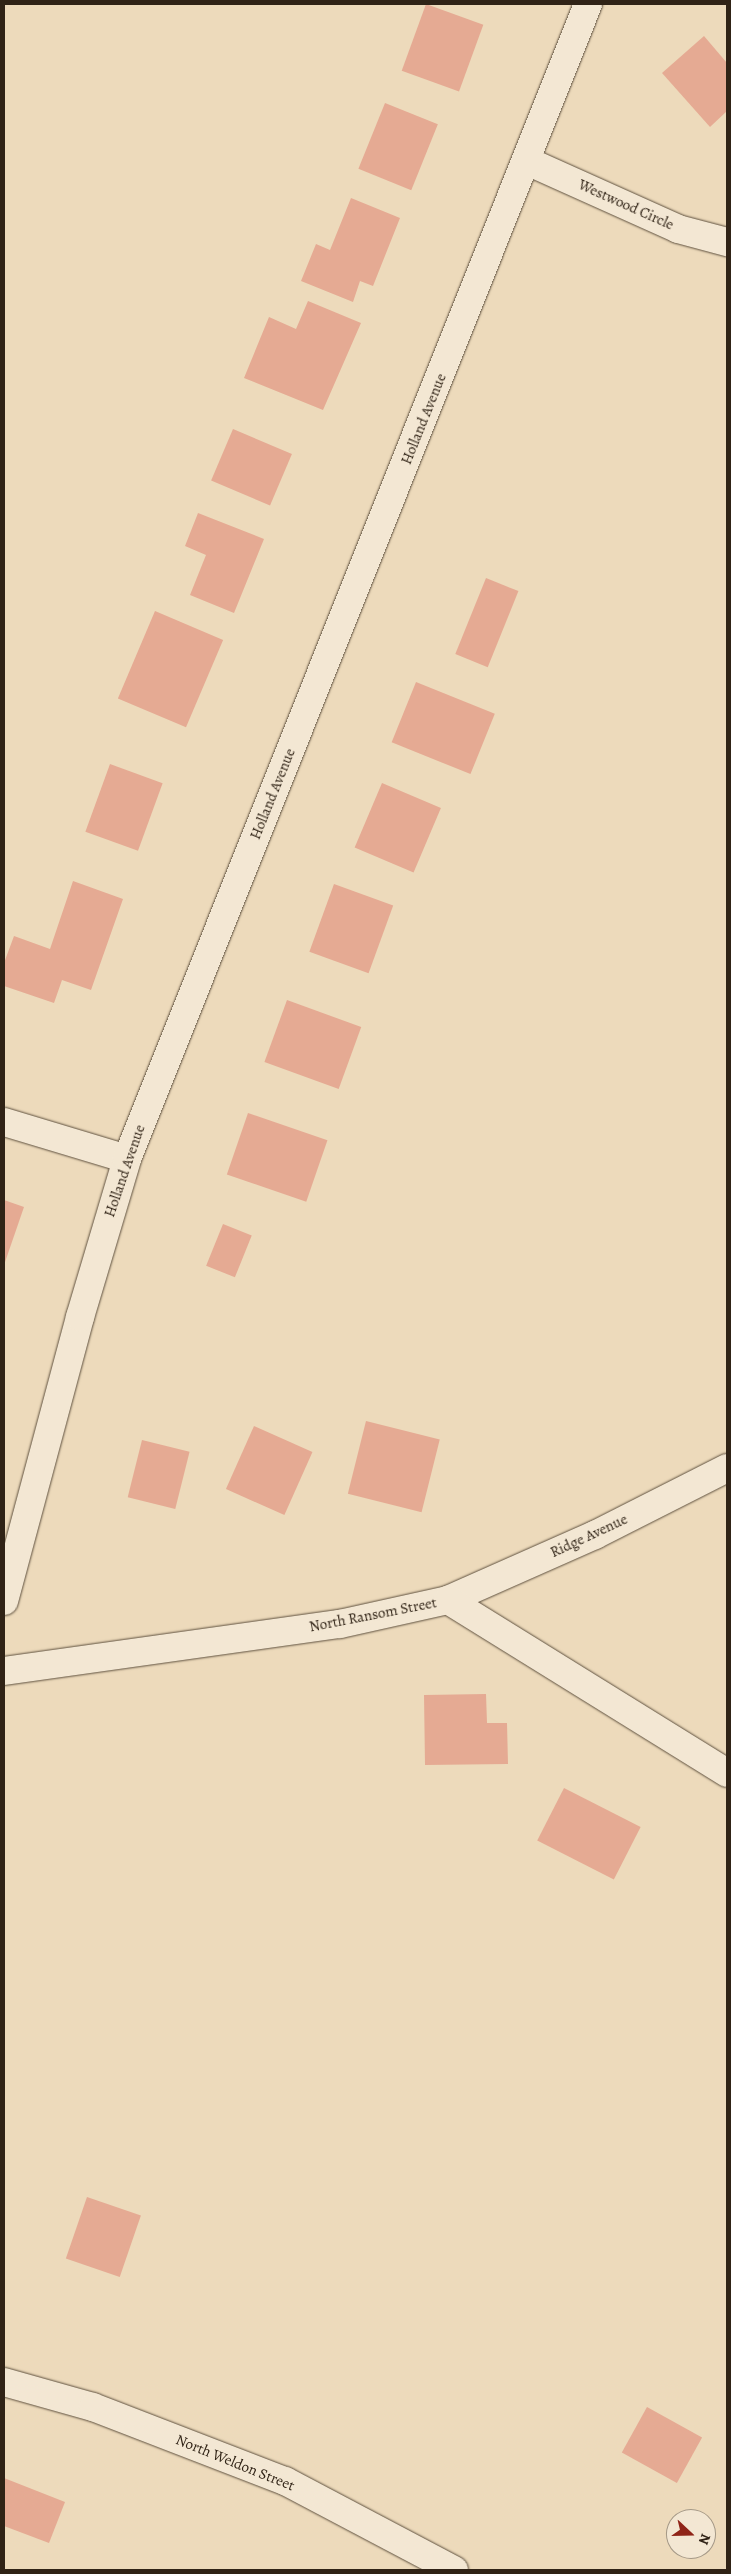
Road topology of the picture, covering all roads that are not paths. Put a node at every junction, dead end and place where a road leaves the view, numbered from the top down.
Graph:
1 (588, 4) edge
2 (527, 161) junction
3 (727, 242) edge
4 (4, 1122) edge
5 (126, 1159) junction
6 (727, 1468) edge
7 (448, 1600) junction
8 (4, 1601) edge
9 (4, 1672) edge
10 (727, 1772) edge
11 (4, 2382) edge
12 (454, 2570) edge

1 - 2 street, Holland Avenue
2 - 3 street, Westwood Circle
2 - 5 street, Holland Avenue
4 - 5 street
5 - 8 street, Holland Avenue
6 - 7 street, Ridge Avenue
7 - 9 street, North Ransom Street
7 - 10 street, North Ransom Street
11 - 12 street, North Weldon Street

